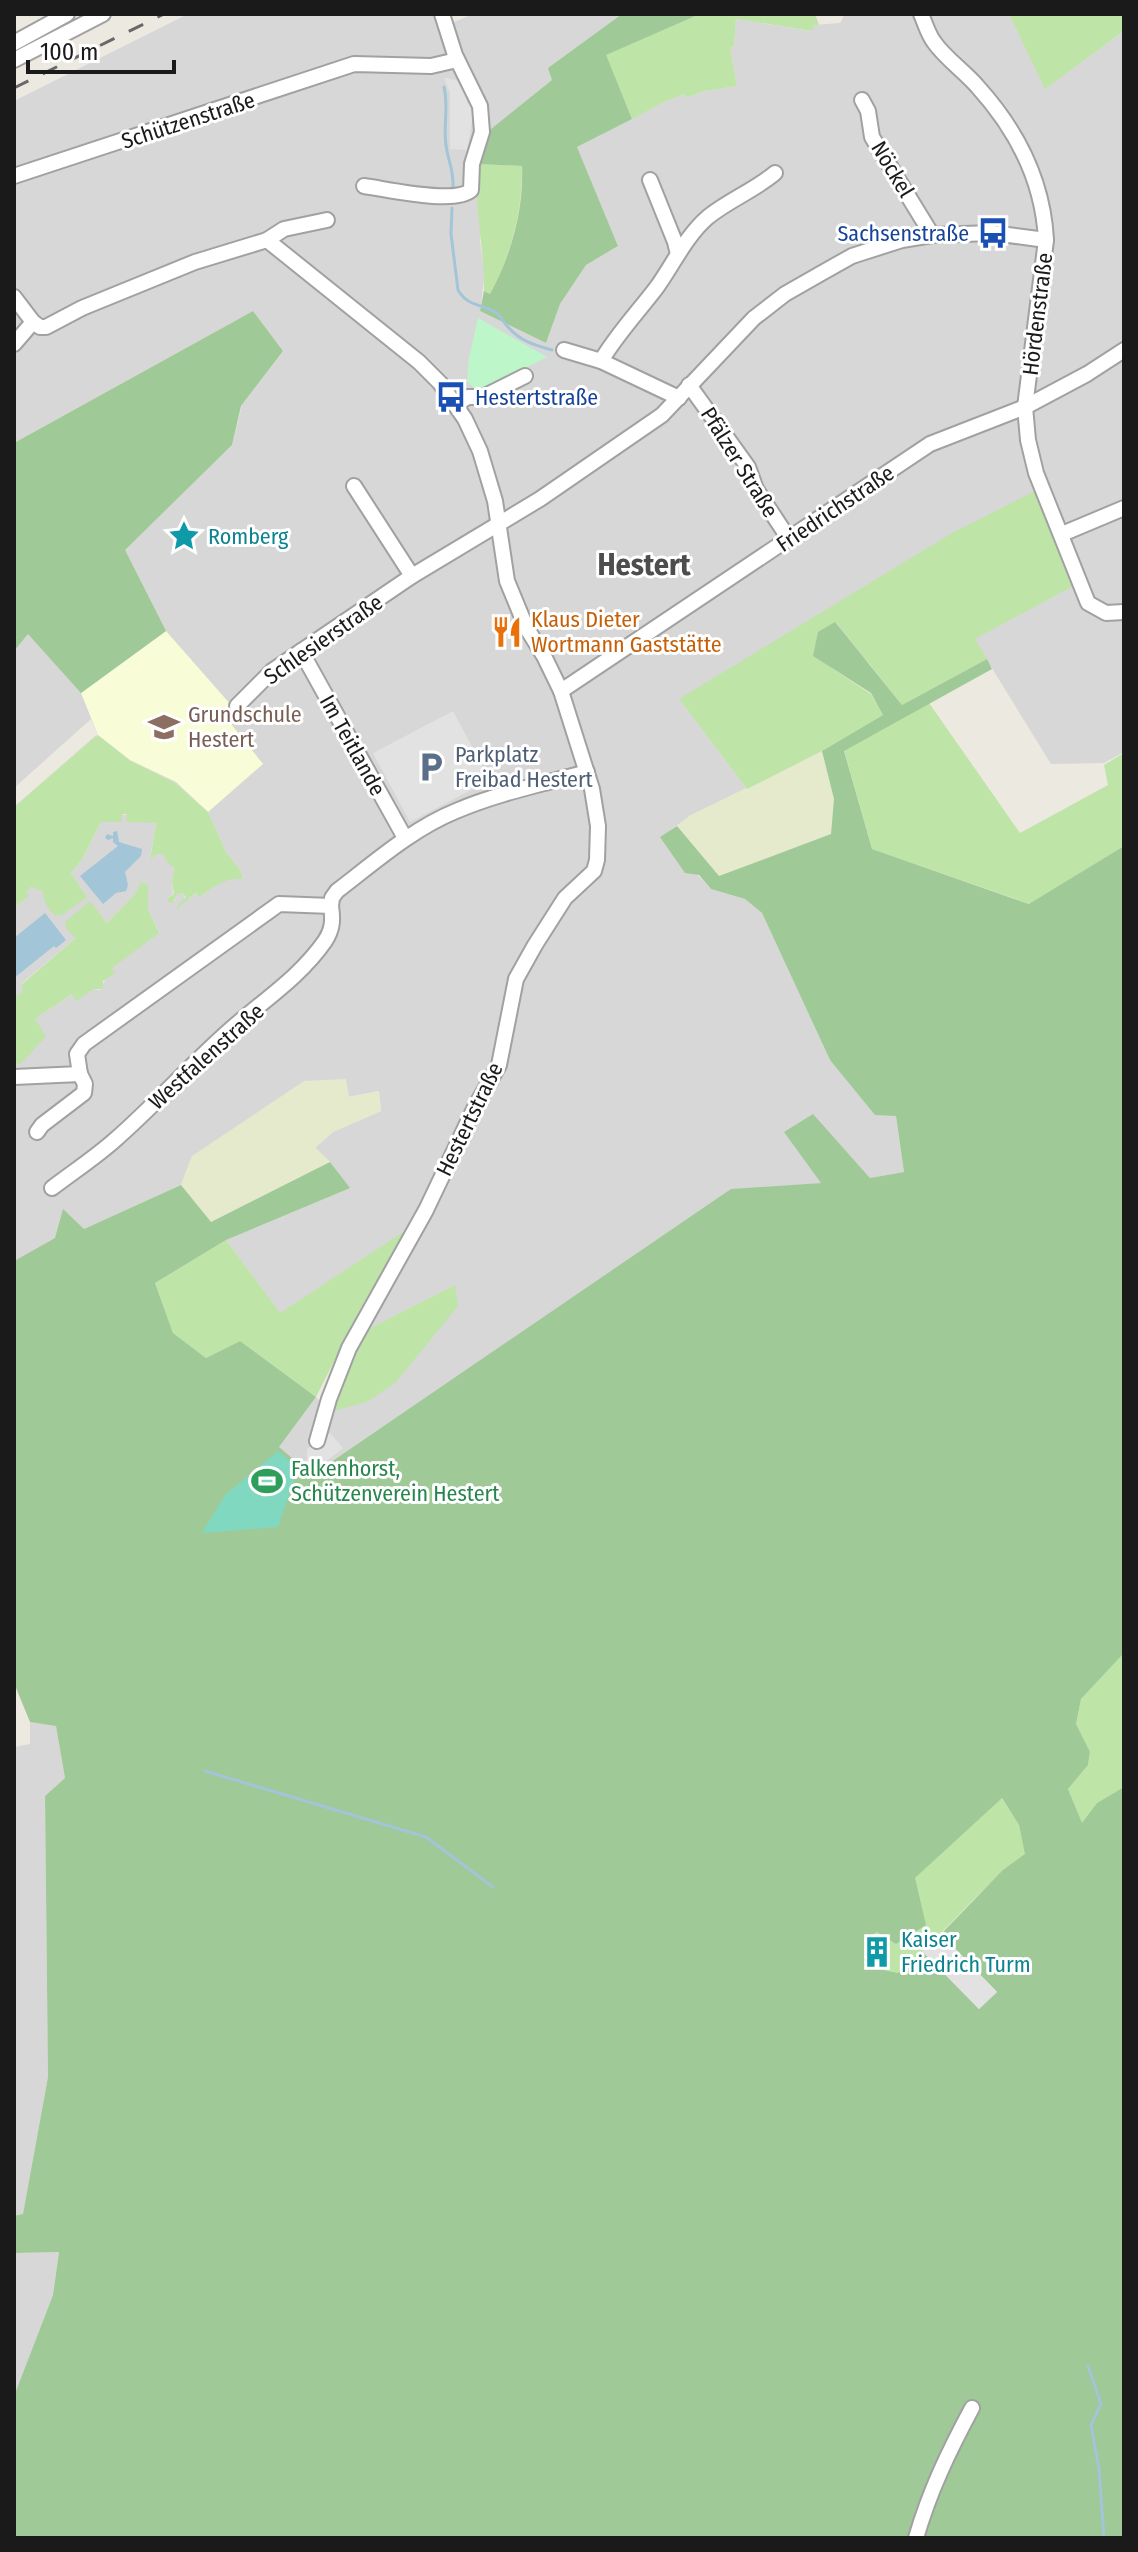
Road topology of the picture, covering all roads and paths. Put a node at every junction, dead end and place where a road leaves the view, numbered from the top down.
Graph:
1 (67, 14) edge
2 (103, 14) edge
3 (442, 14) edge
4 (921, 14) edge
5 (14, 43) edge
6 (14, 60) edge
7 (457, 60) junction
8 (862, 100) dead end
9 (775, 173) dead end
10 (14, 176) edge
11 (650, 180) dead end
12 (364, 186) dead end
13 (327, 220) dead end
14 (932, 235) junction
15 (267, 240) junction
16 (1046, 240) junction
17 (678, 254) junction
18 (14, 297) edge
19 (33, 322) junction
20 (14, 344) edge
21 (564, 350) dead end
22 (1124, 350) edge
23 (601, 361) junction
24 (525, 376) dead end
25 (689, 385) junction
26 (679, 398) junction
27 (456, 404) junction
28 (1025, 407) junction
29 (354, 486) dead end
30 (1124, 508) edge
31 (499, 524) junction
32 (1062, 534) junction
33 (789, 539) junction
34 (412, 576) junction
35 (1124, 612) edge
36 (301, 651) junction
37 (561, 691) junction
38 (237, 706) dead end
39 (587, 772) junction
40 (405, 838) junction
41 (331, 906) junction
42 (80, 1074) junction
43 (14, 1077) edge
44 (37, 1132) dead end
45 (52, 1188) dead end
46 (317, 1441) dead end
47 (972, 2408) dead end
48 (916, 2538) edge

1 - 5 street
2 - 6 street
3 - 7 street
4 - 16 street, Hördenstraße
7 - 10 street, Schützenstraße
7 - 12 street
8 - 14 street, Nöckel
9 - 17 street
11 - 17 street
13 - 15 street
14 - 16 street
14 - 25 street
15 - 19 street
15 - 27 street, Hestertstraße
16 - 28 street, Hördenstraße
17 - 23 street
18 - 19 street
19 - 20 street
21 - 23 street, Pfälzer Straße
22 - 28 street, Friedrichstraße
23 - 26 street, Pfälzer Straße
24 - 27 street
25 - 26 street
25 - 33 street, Pfälzer Straße
26 - 31 street
27 - 31 street, Hestertstraße
28 - 32 street, Hördenstraße
28 - 33 street, Friedrichstraße
29 - 34 street
30 - 32 street
31 - 34 street, Schlesierstraße
31 - 37 street, Hestertstraße
32 - 35 street, Hördenstraße
33 - 37 street, Friedrichstraße
34 - 36 street, Schlesierstraße
36 - 38 street, Schlesierstraße
36 - 40 street, Im Teitlande
37 - 39 street, Hestertstraße
39 - 40 street, Westfalenstraße
39 - 46 street, Hestertstraße
40 - 41 street, Westfalenstraße
41 - 42 street
41 - 45 street, Westfalenstraße
42 - 43 street
42 - 44 street
47 - 48 street

